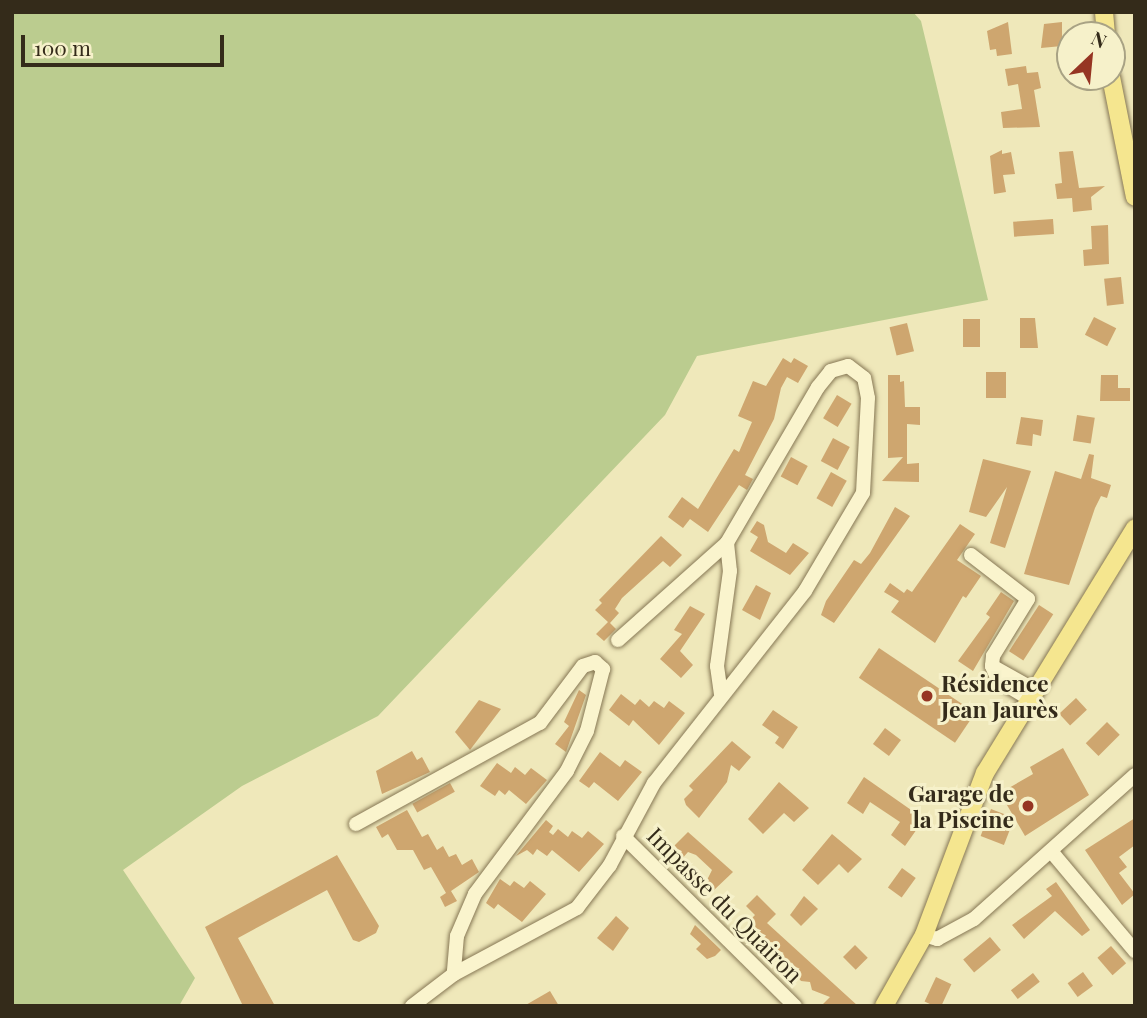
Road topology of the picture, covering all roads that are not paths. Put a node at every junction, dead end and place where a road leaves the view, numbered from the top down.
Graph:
1 (1114, 91) edge
2 (1135, 197) edge
3 (1135, 528) edge
4 (727, 543) junction
5 (971, 555) dead end
6 (618, 640) dead end
7 (721, 694) junction
8 (1031, 694) junction
9 (1135, 775) edge
10 (356, 824) dead end
11 (623, 836) junction
12 (1051, 851) junction
13 (923, 935) junction
14 (1132, 943) edge
15 (454, 974) junction
16 (412, 1006) edge
17 (795, 1006) edge
18 (884, 1006) edge

1 - 2 main road
3 - 8 main road
4 - 6 street
4 - 7 street
4 - 7 street
5 - 8 street
7 - 11 street
8 - 13 main road
9 - 12 street
10 - 15 street
11 - 15 street
11 - 17 street, Impasse du Quairon
12 - 13 street
12 - 14 street
13 - 18 main road
15 - 16 street

